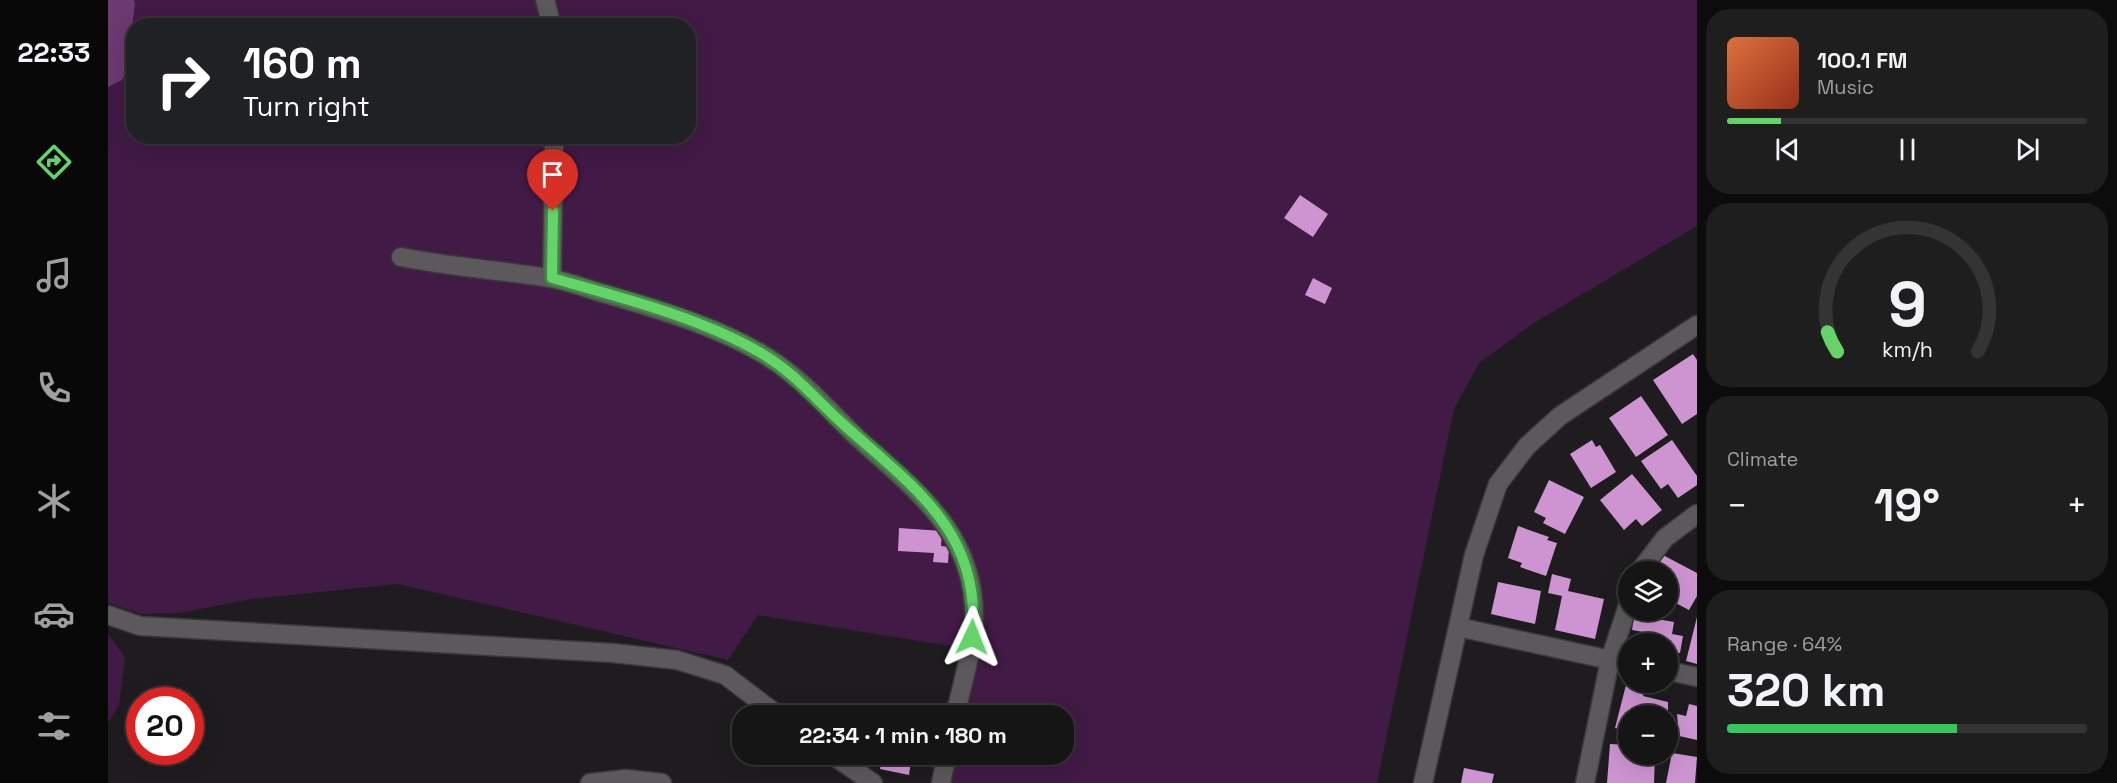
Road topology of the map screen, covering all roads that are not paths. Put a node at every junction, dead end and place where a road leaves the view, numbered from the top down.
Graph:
1 (545, 0) edge
2 (550, 18) edge
3 (554, 144) edge
4 (401, 257) dead end
5 (552, 278) junction
6 (1697, 325) edge
7 (1697, 514) edge
8 (1647, 561) edge
9 (108, 615) edge
10 (1623, 621) edge
11 (1458, 627) junction
12 (1610, 660) junction
13 (1618, 662) edge
14 (1678, 673) edge
15 (1697, 677) edge
16 (765, 705) edge
17 (957, 705) edge
18 (847, 765) edge
19 (945, 765) edge
20 (626, 781) edge
21 (590, 783) edge
22 (662, 783) edge
23 (873, 783) edge
24 (941, 783) edge
25 (1423, 783) edge
26 (1585, 783) edge

1 - 2 street
3 - 5 street
4 - 5 street
5 - 17 street
6 - 11 street
7 - 8 street
9 - 16 street
10 - 12 street
11 - 12 street
11 - 25 street
12 - 13 street
12 - 26 street
14 - 15 street
18 - 23 street
19 - 24 street
20 - 21 street
20 - 22 street

